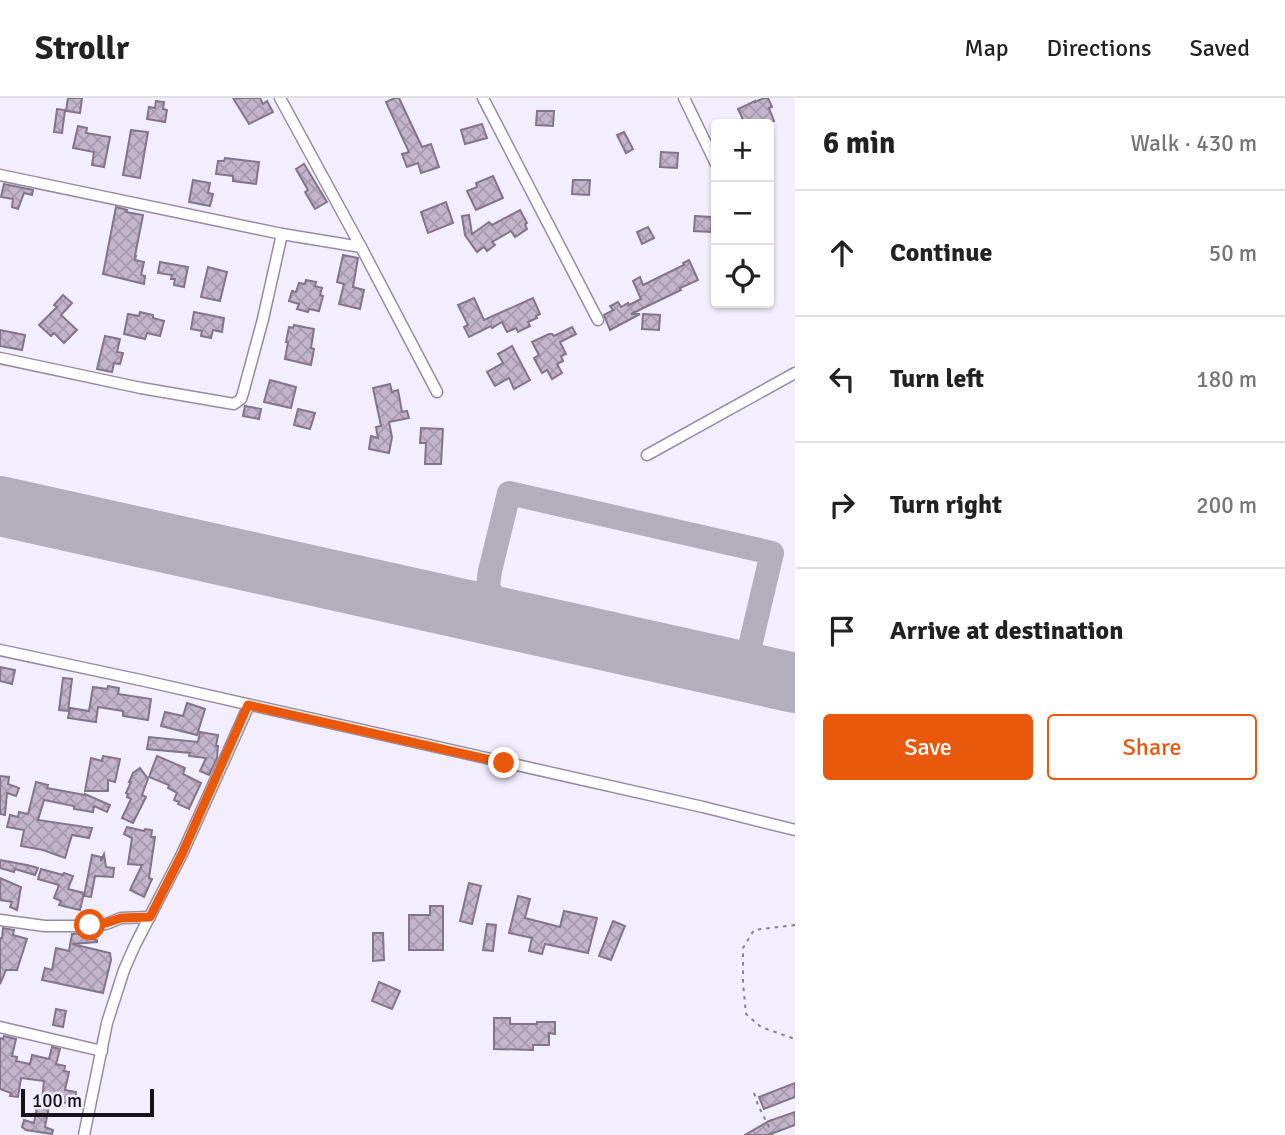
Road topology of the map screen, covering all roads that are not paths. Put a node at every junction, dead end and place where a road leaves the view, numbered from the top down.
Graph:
1 (280, 98) edge
2 (483, 98) edge
3 (684, 98) edge
4 (711, 154) edge
5 (0, 175) edge
6 (282, 233) junction
7 (361, 247) junction
8 (598, 320) dead end
9 (0, 359) edge
10 (795, 373) edge
11 (437, 392) dead end
12 (647, 456) dead end
13 (0, 650) edge
14 (248, 705) junction
15 (795, 830) edge
16 (150, 917) junction
17 (0, 920) edge
18 (0, 1027) edge
19 (102, 1051) junction
20 (84, 1135) edge

1 - 7 street
2 - 8 street
3 - 4 street
5 - 6 street
6 - 7 street
6 - 9 street
7 - 11 street
10 - 12 street
13 - 14 street
14 - 15 street
14 - 16 street
16 - 17 street
16 - 19 street
18 - 19 street
19 - 20 street

